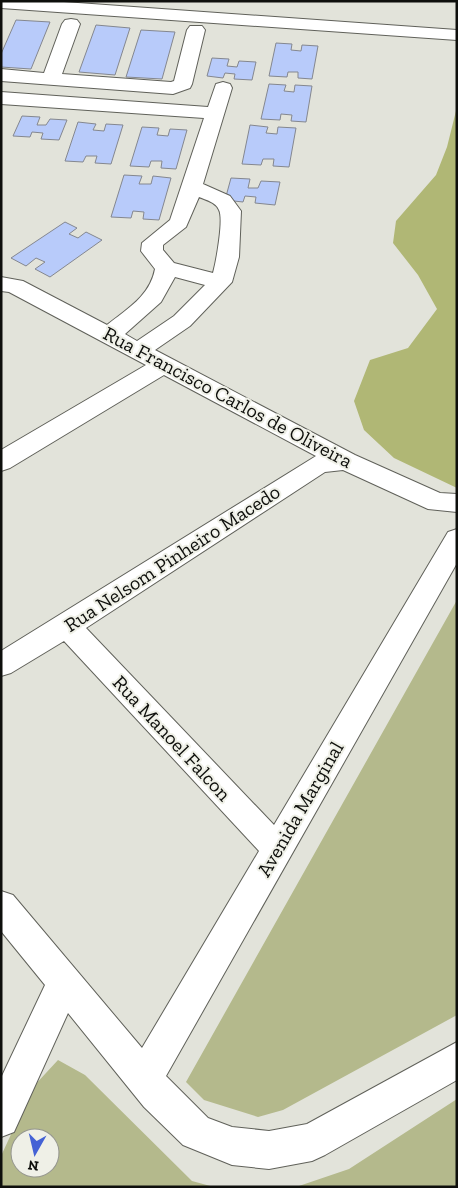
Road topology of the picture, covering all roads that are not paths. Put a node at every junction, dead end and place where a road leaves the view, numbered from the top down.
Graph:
1 (1, 3) edge
2 (71, 24) dead end
3 (196, 30) dead end
4 (457, 35) edge
5 (1, 75) edge
6 (51, 79) junction
7 (223, 88) dead end
8 (1, 98) edge
9 (215, 113) junction
10 (192, 187) junction
11 (166, 268) junction
12 (221, 282) junction
13 (1, 284) edge
14 (110, 335) junction
15 (140, 350) junction
16 (165, 364) junction
17 (346, 461) junction
18 (1, 462) edge
19 (457, 504) edge
20 (457, 539) edge
21 (66, 626) junction
22 (1, 665) edge
23 (277, 849) junction
24 (1, 906) edge
25 (64, 982) junction
26 (457, 1060) edge
27 (144, 1078) junction
28 (1, 1119) edge

1 - 4 street
2 - 6 street
3 - 6 street
5 - 6 street
7 - 9 street
8 - 9 street
9 - 10 street
10 - 11 street
10 - 12 street
11 - 12 street
11 - 14 street
12 - 15 street
13 - 14 street, Rua Francisco Carlos de Oliveira
14 - 15 street, Rua Francisco Carlos de Oliveira
15 - 16 street, Rua Francisco Carlos de Oliveira
16 - 17 street, Rua Francisco Carlos de Oliveira
16 - 18 street
17 - 19 street, Rua Francisco Carlos de Oliveira
17 - 21 street, Rua Nelsom Pinheiro Macedo
20 - 23 street, Avenida Marginal
21 - 22 street, Rua Nelsom Pinheiro Macedo
21 - 23 street, Rua Manoel Falcon
23 - 27 street, Avenida Marginal
24 - 25 street
25 - 27 street
25 - 28 street
26 - 27 street

